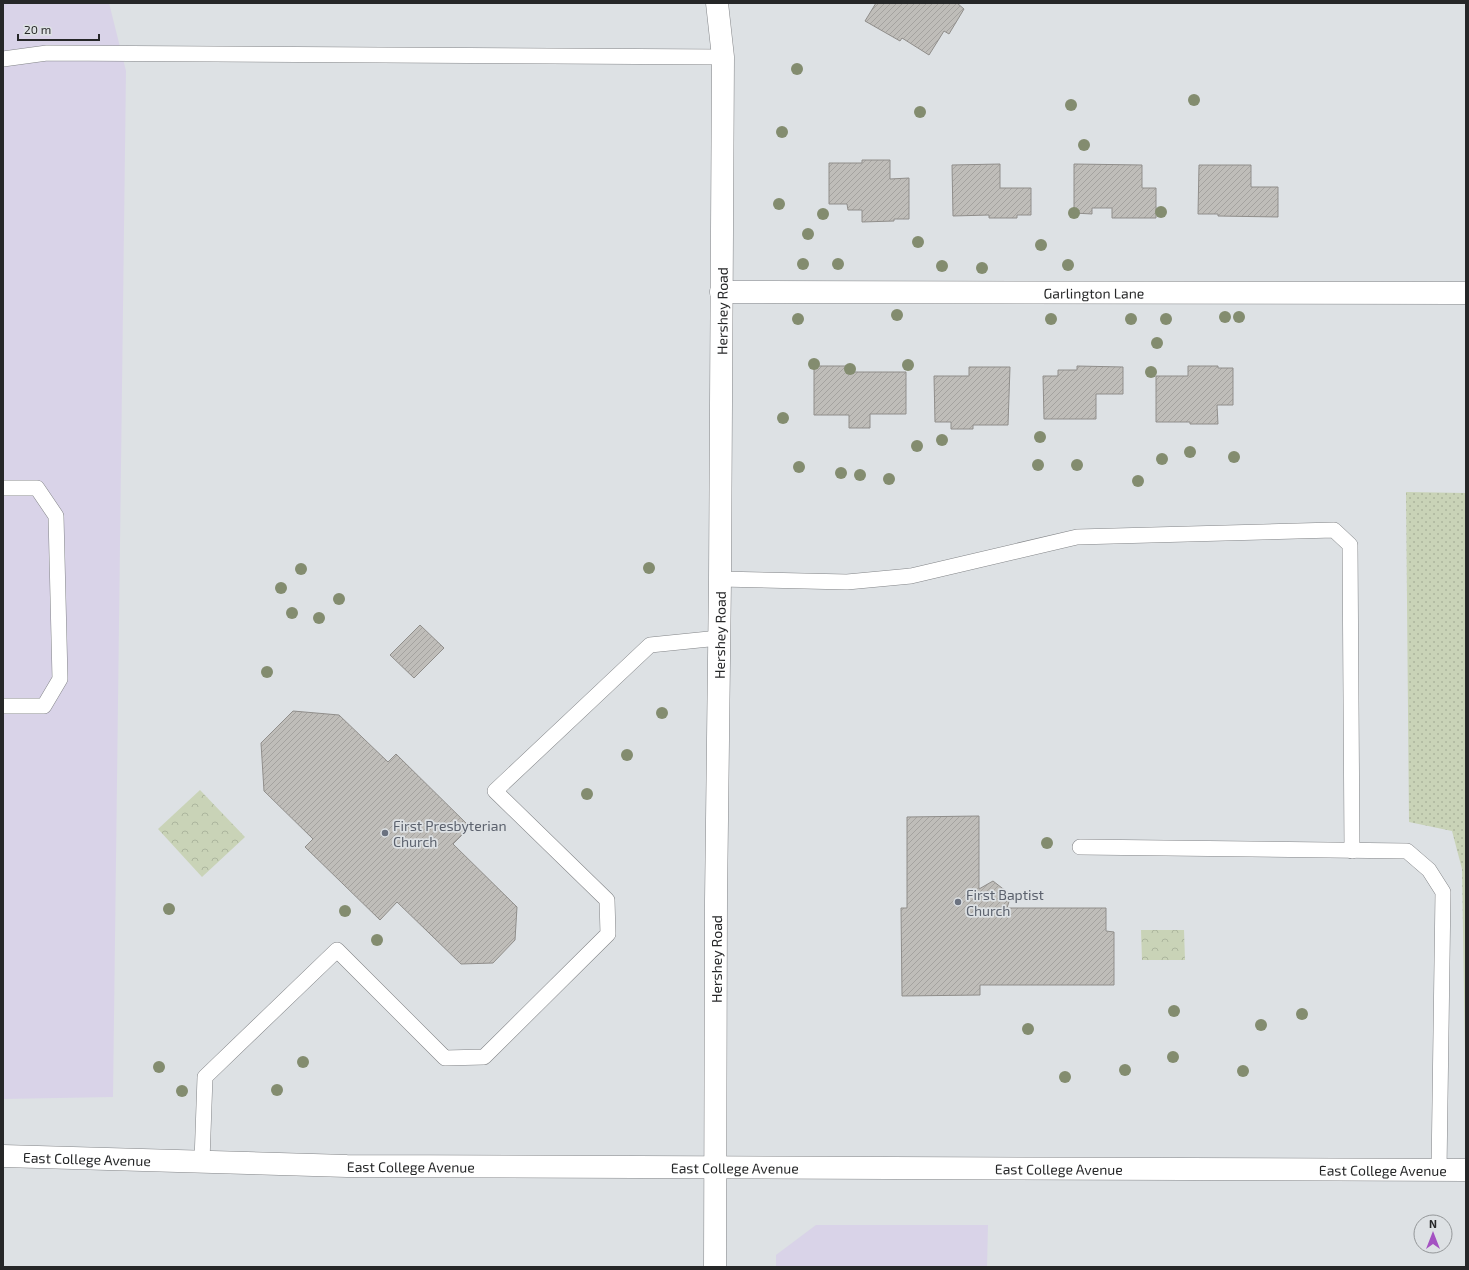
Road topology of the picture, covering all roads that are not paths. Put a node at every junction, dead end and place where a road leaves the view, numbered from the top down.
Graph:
1 (718, 3) edge
2 (723, 57) junction
3 (3, 59) edge
4 (721, 292) junction
5 (1466, 293) edge
6 (3, 488) edge
7 (720, 579) junction
8 (719, 638) junction
9 (3, 706) edge
10 (1080, 847) dead end
11 (1352, 851) junction
12 (3, 1156) edge
13 (202, 1161) junction
14 (715, 1168) junction
15 (1439, 1170) junction
16 (1466, 1170) edge
17 (715, 1267) edge

1 - 2 main road, Hershey Road
2 - 3 lane
2 - 4 main road, Hershey Road
4 - 5 main road, Garlington Lane
4 - 7 main road, Hershey Road
6 - 9 lane
7 - 8 main road, Hershey Road
7 - 11 lane
8 - 13 lane
8 - 14 main road, Hershey Road
10 - 11 lane
11 - 15 lane
12 - 13 main road, East College Avenue
13 - 14 main road, East College Avenue
14 - 15 main road, East College Avenue
14 - 17 main road, Hershey Road
15 - 16 main road, East College Avenue

